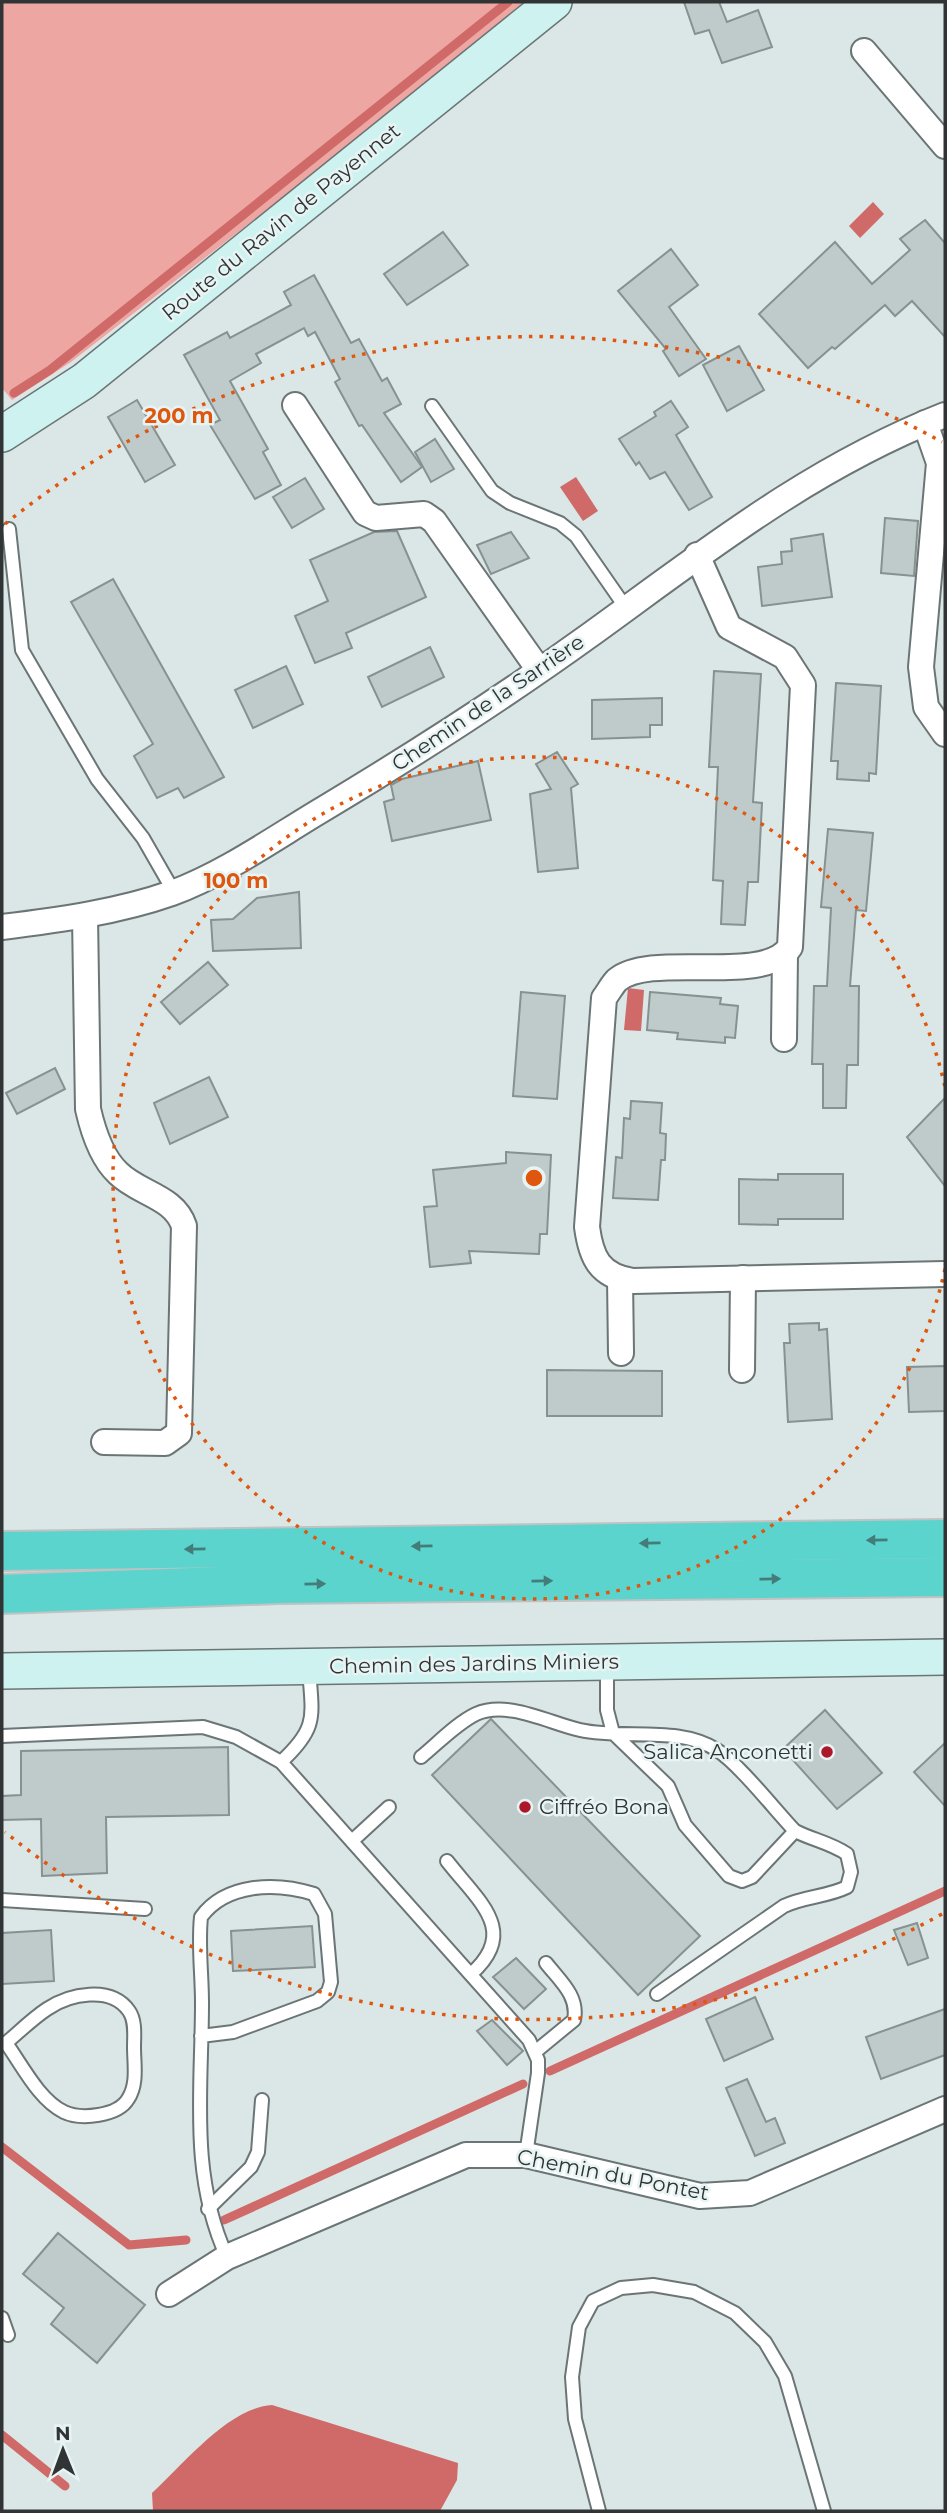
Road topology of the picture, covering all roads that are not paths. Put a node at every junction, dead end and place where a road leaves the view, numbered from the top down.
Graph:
1 (554, 2) edge
2 (864, 51) dead end
3 (945, 146) edge
4 (295, 405) dead end
5 (432, 406) dead end
6 (935, 419) edge
7 (4, 426) edge
8 (9, 529) dead end
9 (697, 555) junction
10 (626, 608) junction
11 (539, 670) junction
12 (945, 734) edge
13 (174, 892) junction
14 (85, 916) junction
15 (2, 927) edge
16 (785, 954) junction
17 (783, 1039) dead end
18 (945, 1275) edge
19 (743, 1278) junction
20 (620, 1279) junction
21 (621, 1353) dead end
22 (742, 1370) dead end
23 (104, 1441) dead end
24 (945, 1539) edge
25 (2, 1551) edge
26 (945, 1577) edge
27 (278, 1584) junction
28 (2, 1594) edge
29 (2, 1613) edge
30 (945, 1657) edge
31 (607, 1662) junction
32 (309, 1667) junction
33 (2, 1671) edge
34 (613, 1733) junction
35 (2, 1736) edge
36 (421, 1757) dead end
37 (281, 1762) junction
38 (389, 1807) dead end
39 (795, 1830) junction
40 (352, 1841) junction
41 (447, 1861) dead end
42 (2, 1900) edge
43 (145, 1909) dead end
44 (546, 1964) dead end
45 (471, 1974) junction
46 (657, 1994) dead end
47 (201, 2036) junction
48 (4, 2043) edge
49 (535, 2052) junction
50 (262, 2100) dead end
51 (945, 2109) edge
52 (526, 2155) junction
53 (208, 2209) junction
54 (227, 2256) junction
55 (169, 2294) dead end
56 (2, 2318) edge
57 (8, 2335) dead end
58 (599, 2511) edge
59 (824, 2511) edge

1 - 7 street, Route du Ravin de Payennet
2 - 3 street
4 - 11 street
5 - 10 lane
6 - 9 street, Chemin de la Sarrière
6 - 12 street
8 - 13 lane
9 - 10 street, Chemin de la Sarrière
9 - 16 street
10 - 11 street, Chemin de la Sarrière
11 - 13 street, Chemin de la Sarrière
13 - 14 street, Chemin de la Sarrière
14 - 15 street, Chemin de la Sarrière
14 - 23 street
16 - 17 street
16 - 20 street
18 - 19 street
19 - 20 street
19 - 22 street
20 - 21 street
24 -> 25 highway
27 -> 26 highway
27 - 28 highway
27 - 29 highway
30 - 31 street, Chemin des Jardins Miniers
31 - 32 street, Chemin des Jardins Miniers
31 - 34 lane
32 - 33 street, Chemin des Jardins Miniers
32 - 37 lane
34 - 36 lane
34 - 39 lane
34 - 39 lane
35 - 37 lane
37 - 40 lane
38 - 40 lane
39 - 46 lane
40 - 45 lane
41 - 45 lane
42 - 43 lane
44 - 49 lane
45 - 49 lane
47 - 47 lane
47 - 53 lane
48 - 48 lane
49 - 52 lane
50 - 53 lane
51 - 52 street, Chemin du Pontet
52 - 54 street, Chemin du Pontet
53 - 54 lane
54 - 55 street, Chemin du Pontet
56 - 57 lane
58 - 59 lane

